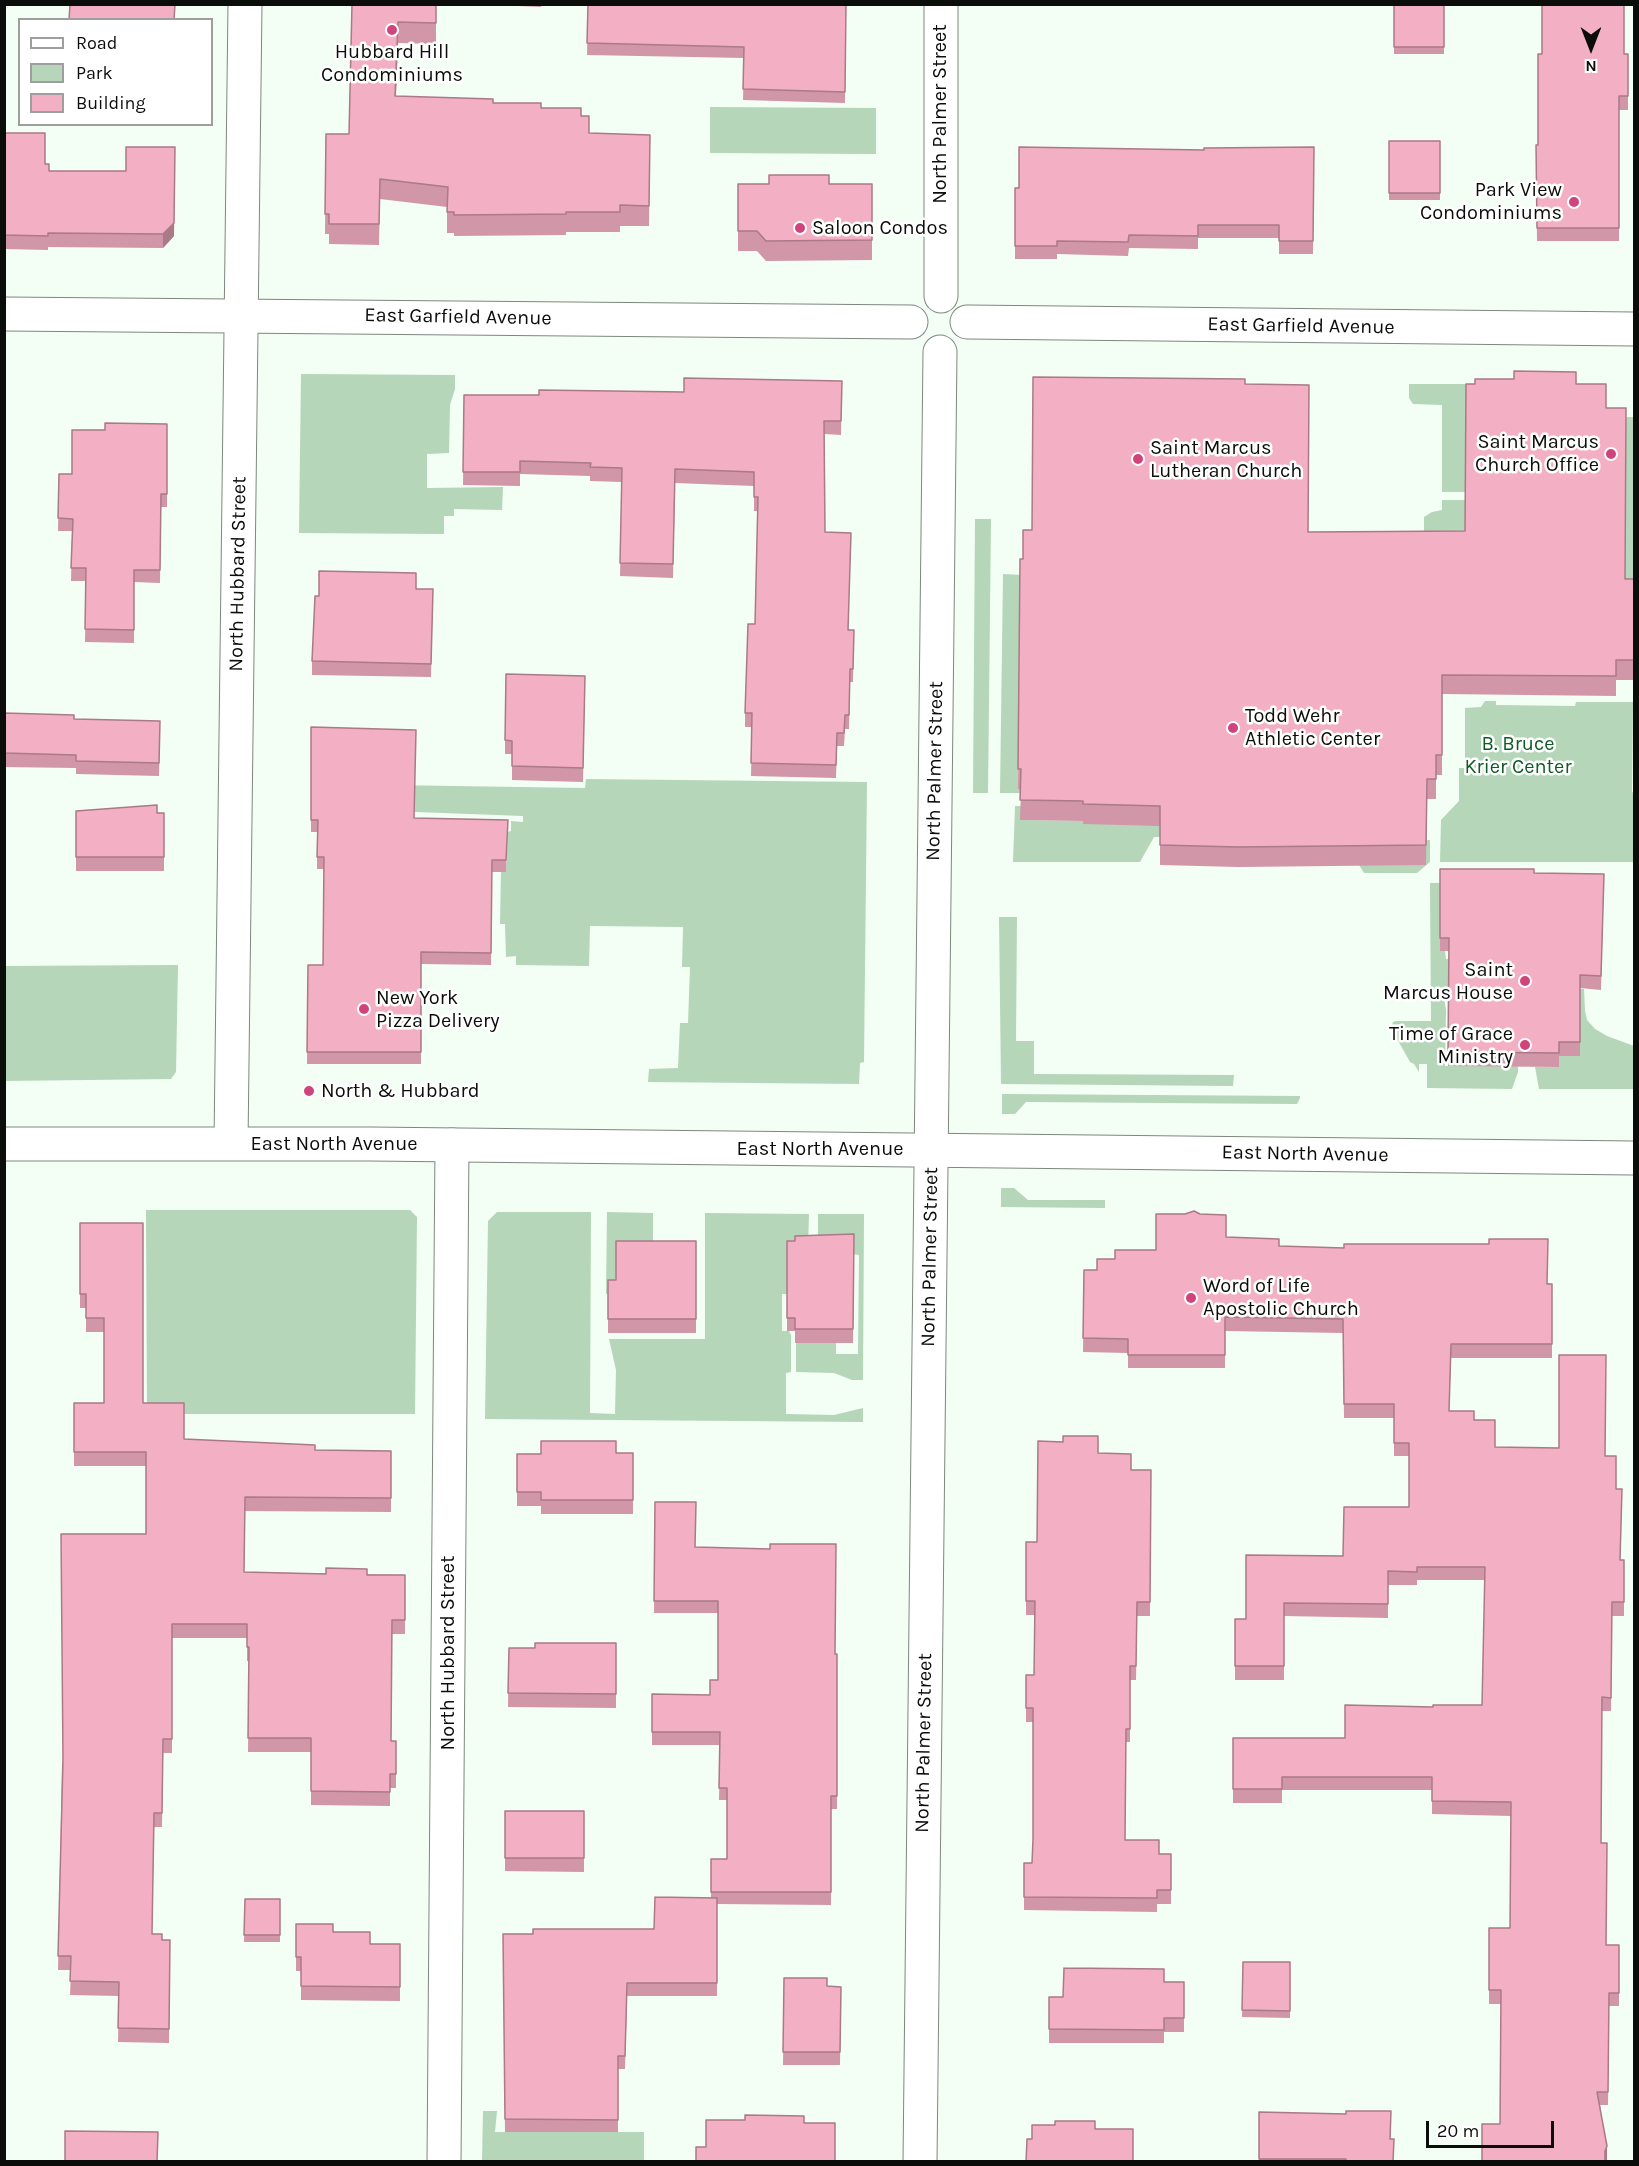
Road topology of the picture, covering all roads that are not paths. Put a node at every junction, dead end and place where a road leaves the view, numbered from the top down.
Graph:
1 (245, 4) edge
2 (941, 4) edge
3 (940, 296) junction
4 (4, 314) edge
5 (242, 315) junction
6 (911, 322) junction
7 (967, 322) junction
8 (1635, 329) edge
9 (940, 352) junction
10 (231, 1143) junction
11 (4, 1144) edge
12 (452, 1145) junction
13 (931, 1150) junction
14 (1635, 1158) edge
15 (444, 2162) edge
16 (920, 2162) edge

1 - 5 street, North Hubbard Street
2 - 3 street, North Palmer Street
3 - 6 street
3 - 7 street
4 - 5 street, East Garfield Avenue
5 - 6 street, East Garfield Avenue
5 - 10 street, North Hubbard Street
6 - 9 street
7 - 8 street, East Garfield Avenue
7 - 9 street
9 - 13 street, North Palmer Street
10 - 11 street, East North Avenue
10 - 12 street, East North Avenue
12 - 13 street, East North Avenue
12 - 15 street, North Hubbard Street
13 - 14 street, East North Avenue
13 - 16 street, North Palmer Street

